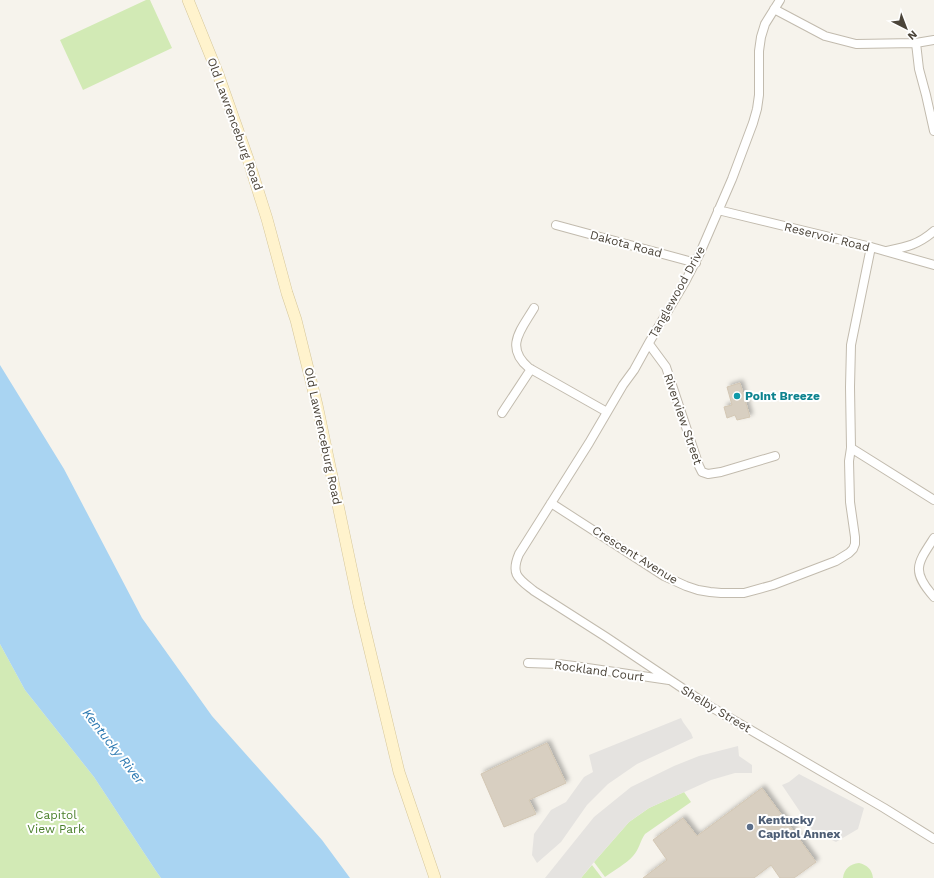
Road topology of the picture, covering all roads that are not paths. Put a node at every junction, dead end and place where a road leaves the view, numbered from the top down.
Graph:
1 (188, 0) edge
2 (780, 0) edge
3 (774, 9) junction
4 (934, 40) edge
5 (916, 43) junction
6 (934, 131) edge
7 (718, 210) junction
8 (556, 224) dead end
9 (934, 231) edge
10 (871, 247) junction
11 (885, 251) junction
12 (696, 263) junction
13 (934, 265) edge
14 (534, 308) dead end
15 (649, 344) junction
16 (531, 369) junction
17 (608, 412) junction
18 (502, 413) dead end
19 (851, 448) junction
20 (775, 456) dead end
21 (934, 500) edge
22 (551, 503) junction
23 (934, 538) edge
24 (515, 562) joint
25 (934, 597) edge
26 (528, 663) dead end
27 (670, 680) junction
28 (934, 839) edge
29 (435, 878) edge

1 - 29 main road, Old Lawrenceburg Road
2 - 3 street, Tanglewood Drive
3 - 5 street
3 - 7 street, Tanglewood Drive
4 - 5 street
5 - 6 street
7 - 10 street, Reservoir Road
7 - 12 street, Tanglewood Drive
8 - 12 street, Dakota Road
9 - 11 street
10 - 11 street, Reservoir Road
10 - 19 street
11 - 13 street, Reservoir Road
12 - 15 street, Tanglewood Drive
14 - 16 street
15 - 17 street, Tanglewood Drive
15 - 20 street, Riverview Street
16 - 17 street
16 - 18 street
17 - 22 street, Tanglewood Drive
19 - 21 street
19 - 22 street, Crescent Avenue
22 - 24 street, Tanglewood Drive
23 - 25 street
24 - 27 street, Shelby Street
26 - 27 street, Rockland Court
27 - 28 street, Shelby Street

